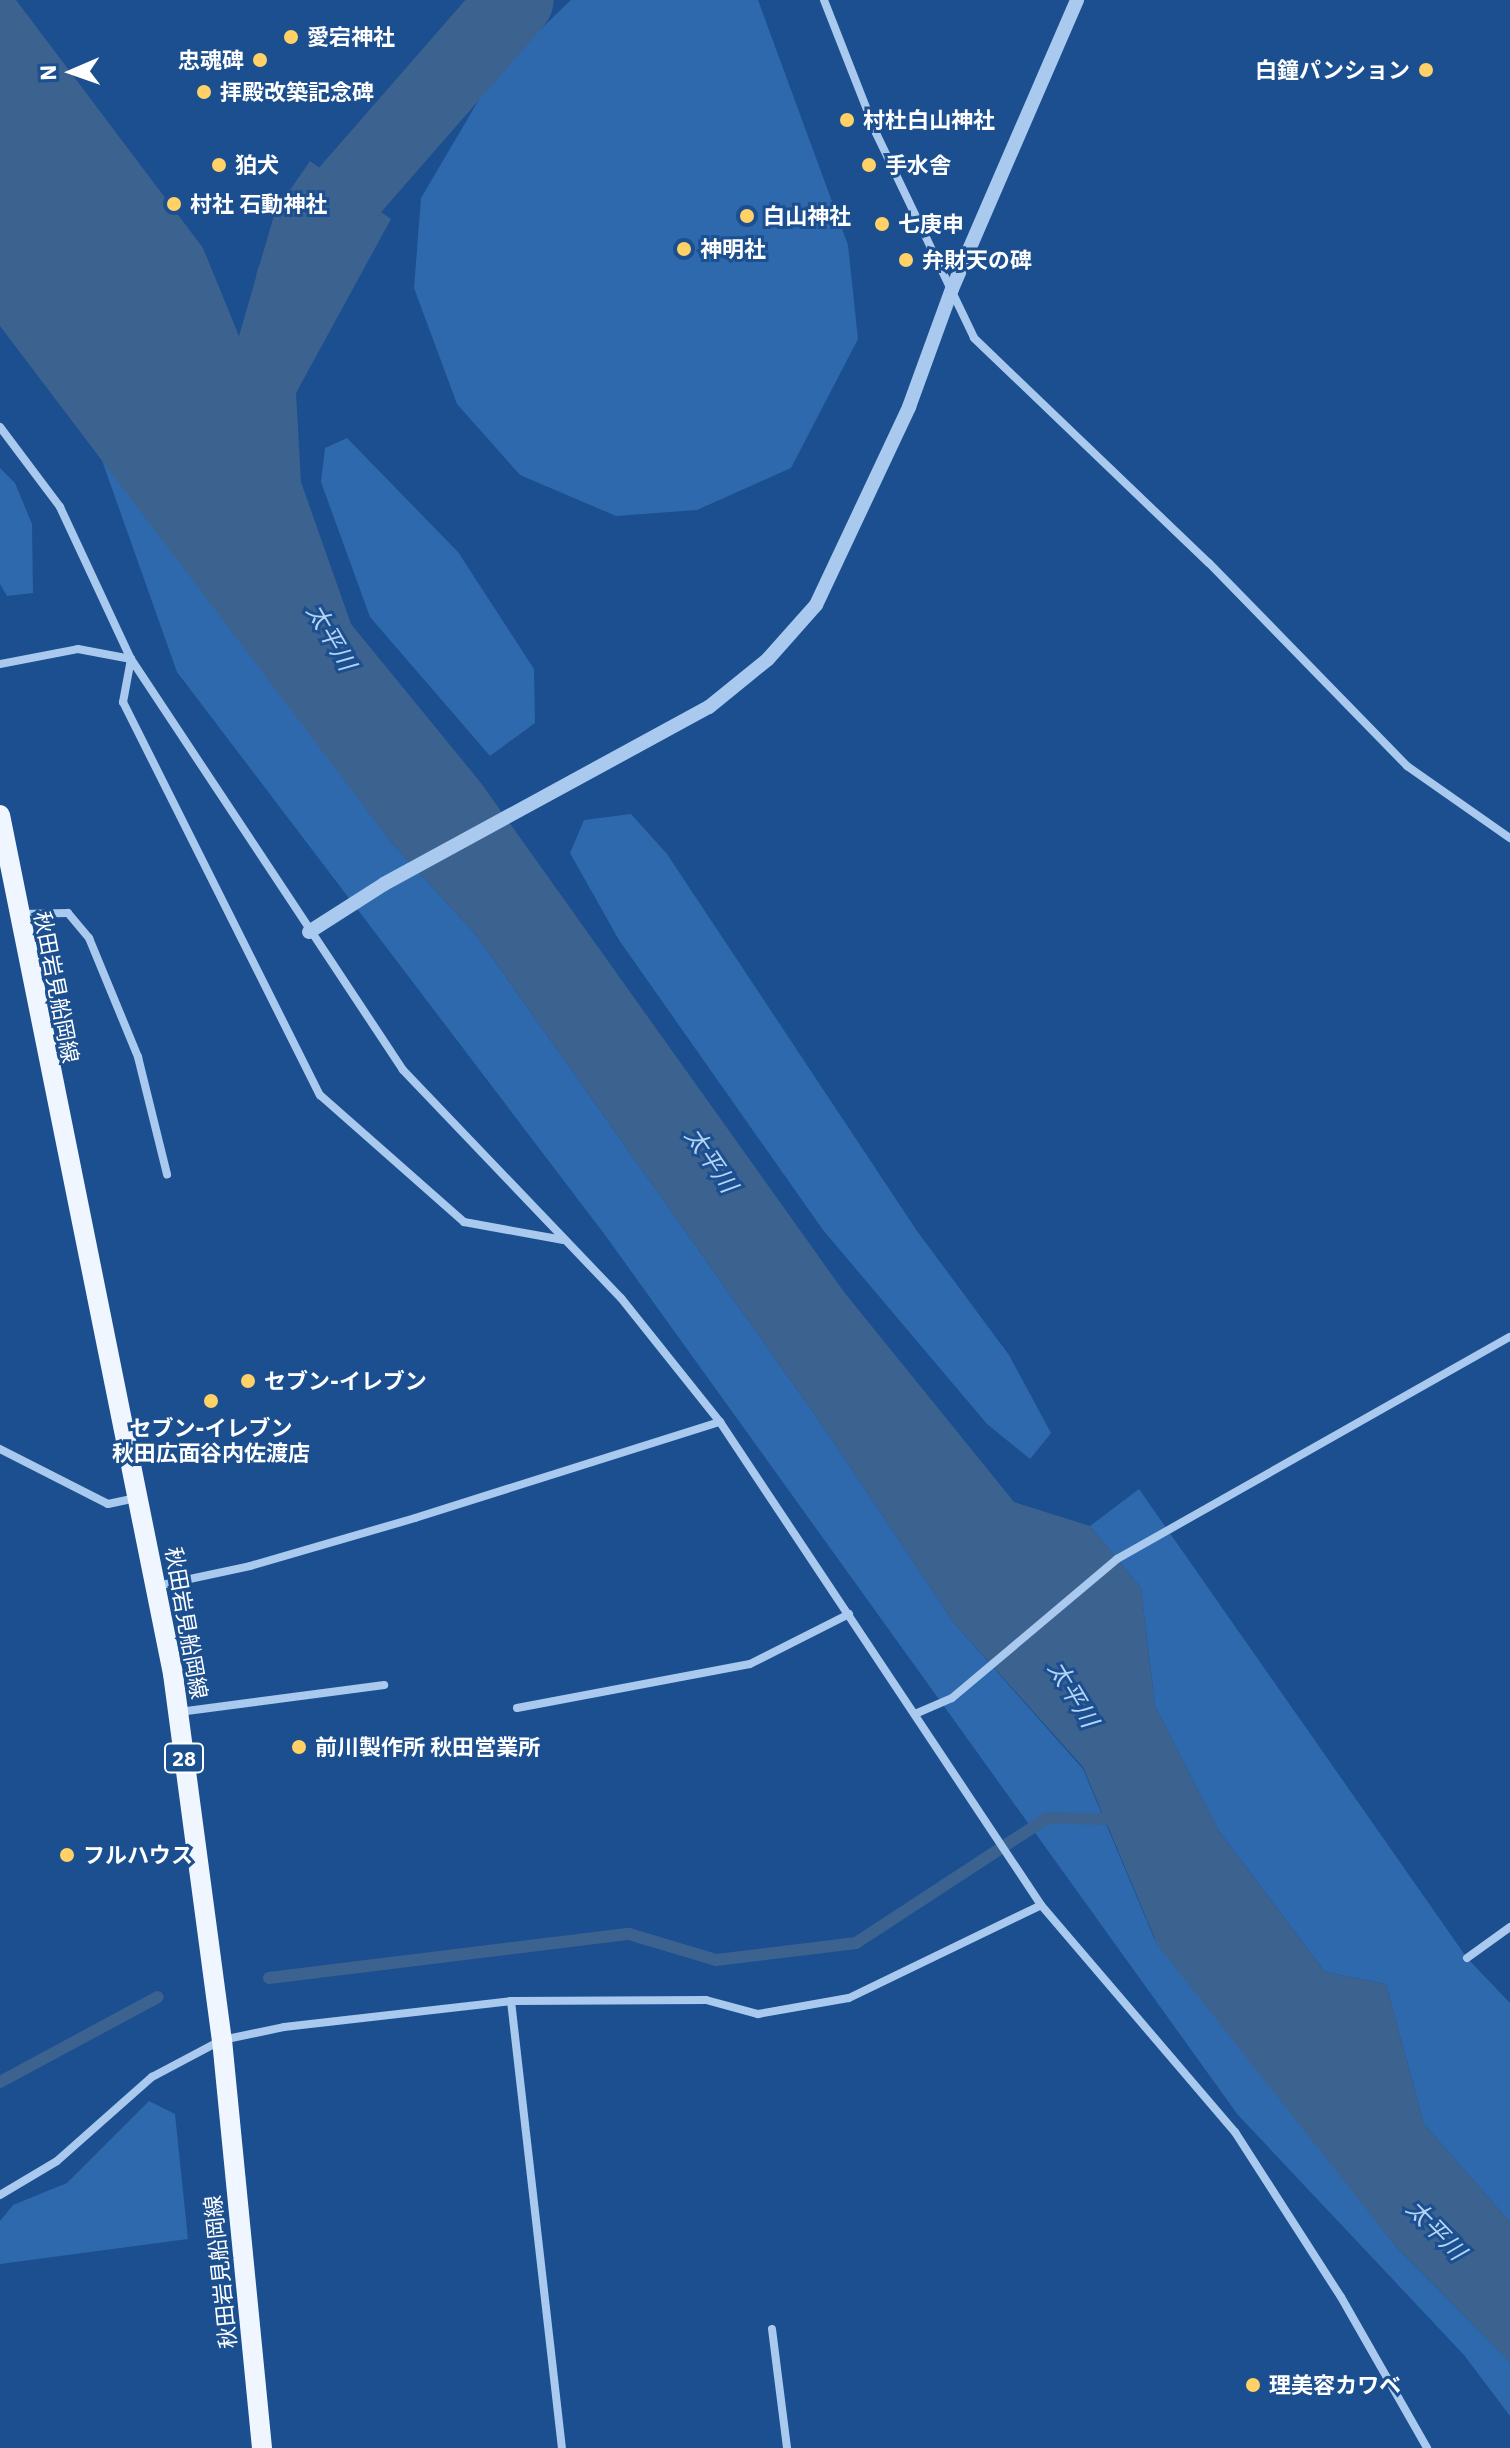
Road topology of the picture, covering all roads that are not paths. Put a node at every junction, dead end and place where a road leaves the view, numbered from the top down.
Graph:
1 (824, 0) edge
2 (1077, 0) edge
3 (952, 289) junction
4 (0, 427) edge
5 (131, 659) junction
6 (0, 664) edge
7 (0, 815) edge
8 (1510, 838) edge
9 (19, 915) junction
10 (309, 932) junction
11 (167, 1174) dead end
12 (565, 1240) junction
13 (1510, 1337) edge
14 (720, 1422) junction
15 (0, 1449) edge
16 (141, 1497) junction
17 (157, 1586) junction
18 (849, 1614) junction
19 (384, 1685) dead end
20 (517, 1708) dead end
21 (178, 1712) junction
22 (915, 1714) junction
23 (1041, 1905) junction
24 (1510, 1927) edge
25 (1467, 1958) dead end
26 (511, 2001) junction
27 (222, 2040) junction
28 (0, 2195) edge
29 (772, 2329) dead end
30 (262, 2448) edge
31 (562, 2448) edge
32 (787, 2448) edge
33 (1427, 2448) edge

1 - 3 street
2 - 3 street
3 - 8 street
3 - 10 street
4 - 5 street
5 - 6 street
5 - 10 street
5 - 12 street
7 - 9 main road, 秋田岩見船岡線 / 28
9 - 11 street
9 - 16 main road, 秋田岩見船岡線 / 28
10 - 12 street
12 - 14 street
13 - 22 street
14 - 17 street
14 - 18 street
15 - 16 street
16 - 17 main road, 秋田岩見船岡線 / 28
17 - 21 main road, 秋田岩見船岡線 / 28
18 - 20 street
18 - 22 street
19 - 21 street
21 - 27 main road, 秋田岩見船岡線 / 28
22 - 23 street
23 - 26 street
23 - 33 street
24 - 25 street
26 - 27 street
26 - 31 street
27 - 28 street
27 - 30 main road, 秋田岩見船岡線 / 28
29 - 32 street

